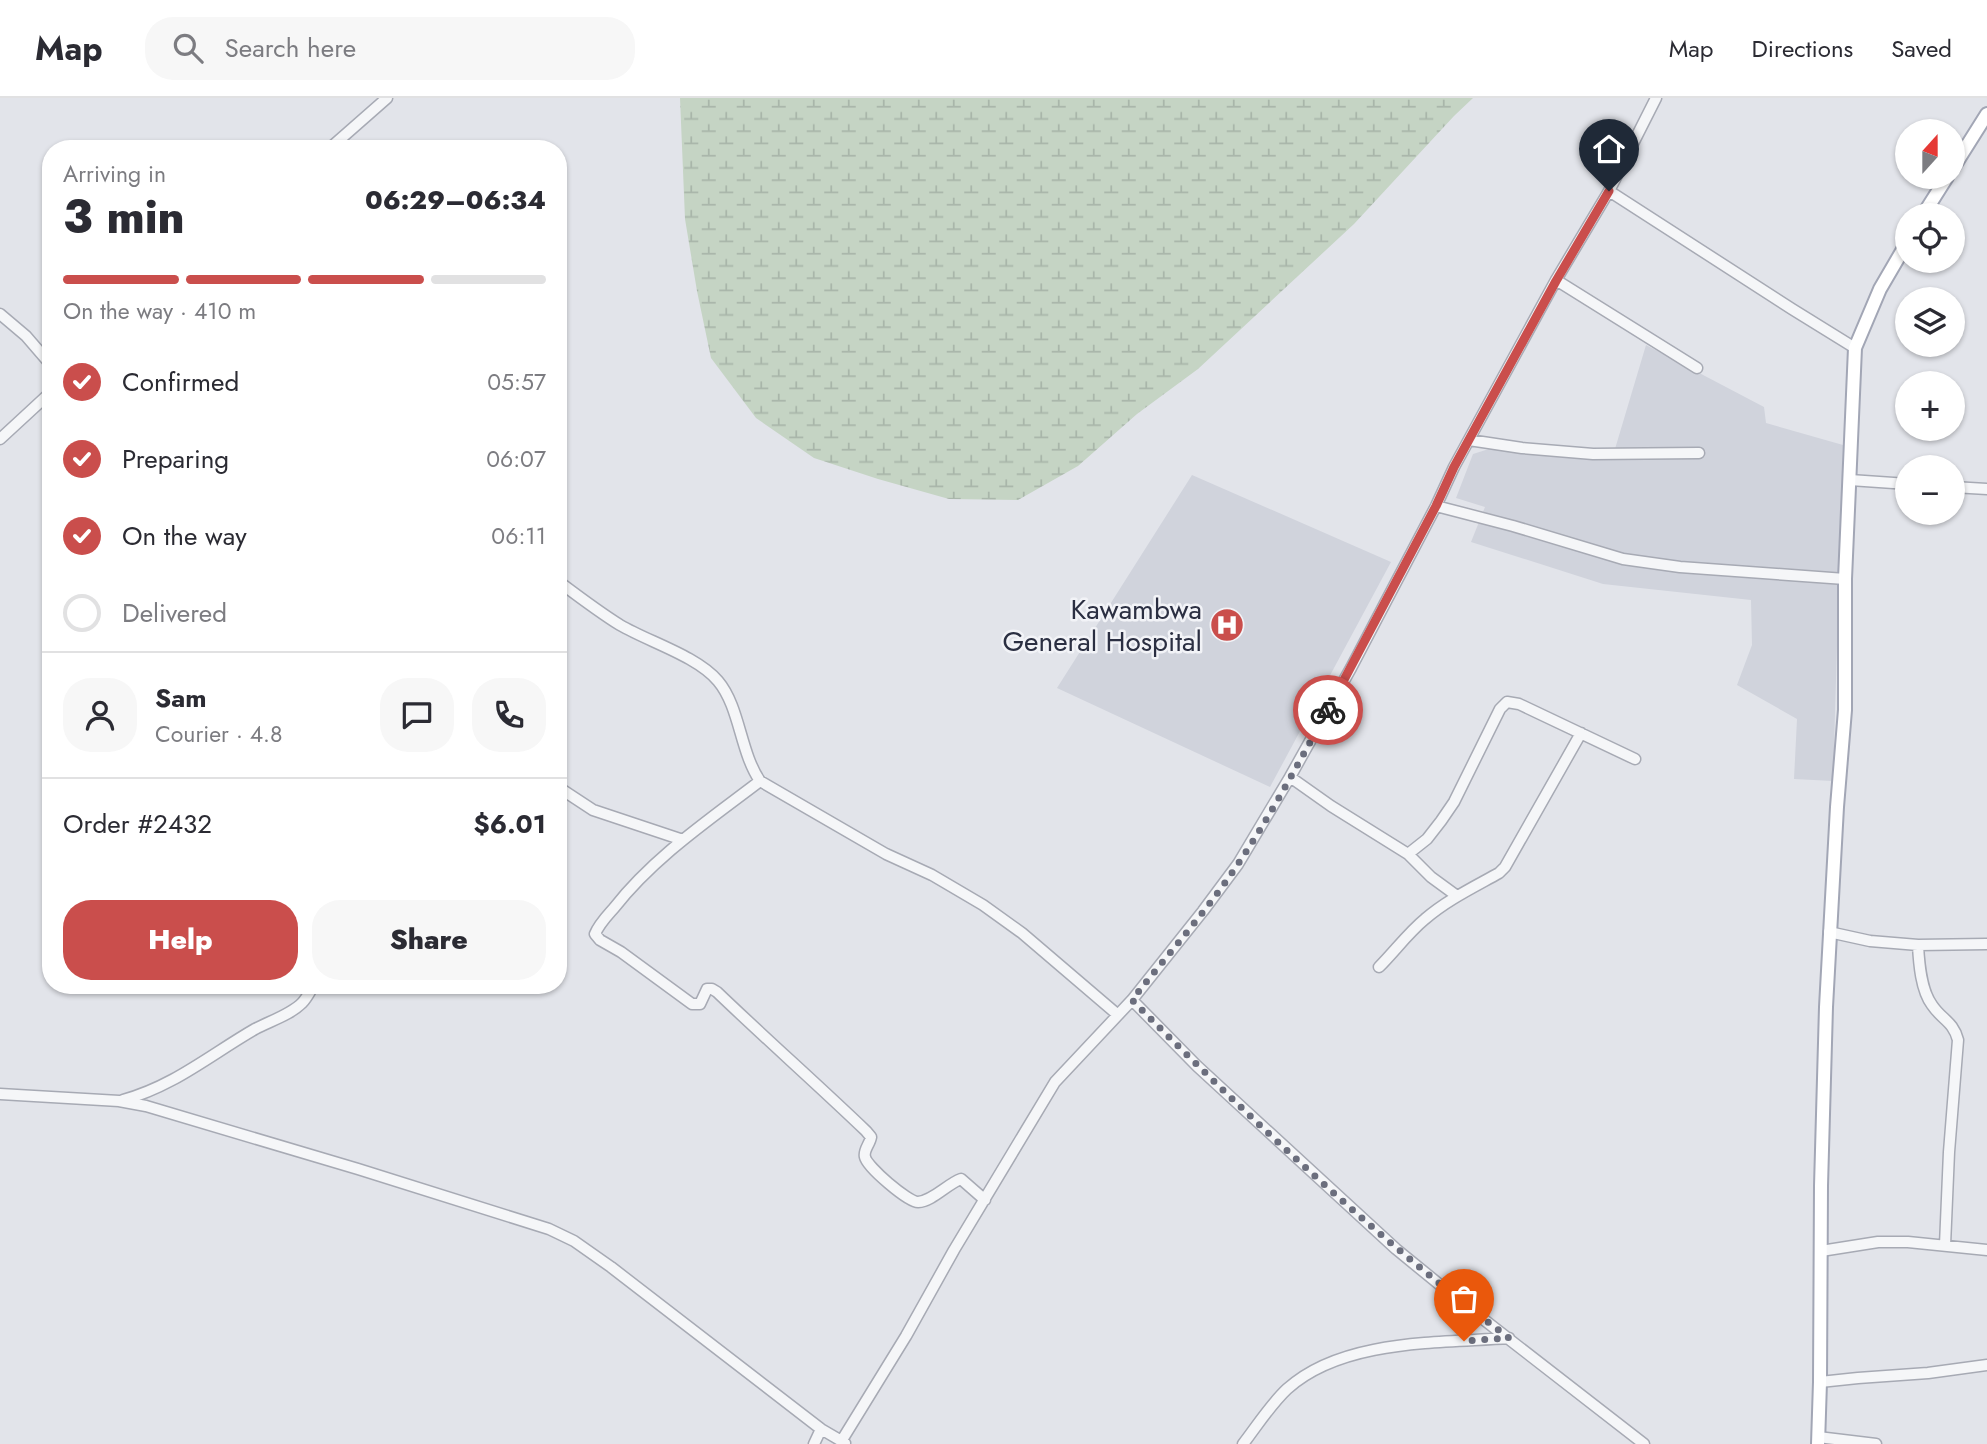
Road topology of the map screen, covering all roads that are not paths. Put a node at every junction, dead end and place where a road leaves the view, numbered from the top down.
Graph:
1 (387, 98) edge
2 (1656, 98) edge
3 (1987, 114) edge
4 (338, 140) edge
5 (1965, 149) edge
6 (1609, 191) junction
7 (1895, 263) edge
8 (1556, 281) junction
9 (0, 314) edge
10 (1855, 348) junction
11 (42, 355) edge
12 (1697, 368) dead end
13 (42, 400) edge
14 (0, 439) edge
15 (1469, 440) junction
16 (1699, 453) dead end
17 (1850, 481) junction
18 (1895, 483) edge
19 (1965, 488) edge
20 (1987, 489) edge
21 (1436, 506) junction
22 (1845, 579) junction
23 (567, 587) edge
24 (1581, 733) junction
25 (1635, 759) dead end
26 (1290, 778) junction
27 (760, 781) junction
28 (567, 792) edge
29 (683, 840) junction
30 (1408, 854) junction
31 (1457, 896) junction
32 (1829, 932) junction
33 (1987, 944) edge
34 (1918, 946) junction
35 (1380, 967) dead end
36 (307, 994) edge
37 (1132, 1000) junction
38 (1118, 1015) junction
39 (0, 1094) edge
40 (119, 1101) junction
41 (985, 1200) junction
42 (1945, 1245) junction
43 (1987, 1250) edge
44 (1821, 1251) junction
45 (1509, 1338) junction
46 (1987, 1365) edge
47 (1820, 1382) junction
48 (821, 1429) junction
49 (1818, 1441) edge
50 (844, 1442) edge
51 (814, 1444) edge
52 (1244, 1444) edge
53 (1644, 1444) edge
54 (1875, 1444) edge

1 - 4 street
2 - 6 street
3 - 5 main road
6 - 8 street
6 - 10 street
7 - 10 main road
8 - 12 street
8 - 15 street
9 - 11 street
10 - 17 main road
13 - 14 street
15 - 16 street
15 - 21 street
17 - 18 street
17 - 22 main road
19 - 20 street
21 - 22 street
21 - 26 street
22 - 32 main road
23 - 27 street
24 - 25 street
24 - 30 street
24 - 31 street
26 - 30 street
26 - 37 street
27 - 29 street
27 - 38 street
28 - 29 street
29 - 41 street
30 - 31 street
31 - 35 street
32 - 34 street
32 - 44 main road
33 - 34 street
34 - 42 street
36 - 40 street
37 - 38 street
37 - 45 street
38 - 41 street
39 - 40 street
40 - 48 street
41 - 50 street
42 - 43 street
42 - 44 street
44 - 47 main road
45 - 52 street
45 - 53 street
46 - 47 street
47 - 49 main road
48 - 50 street
48 - 51 street
49 - 54 street

